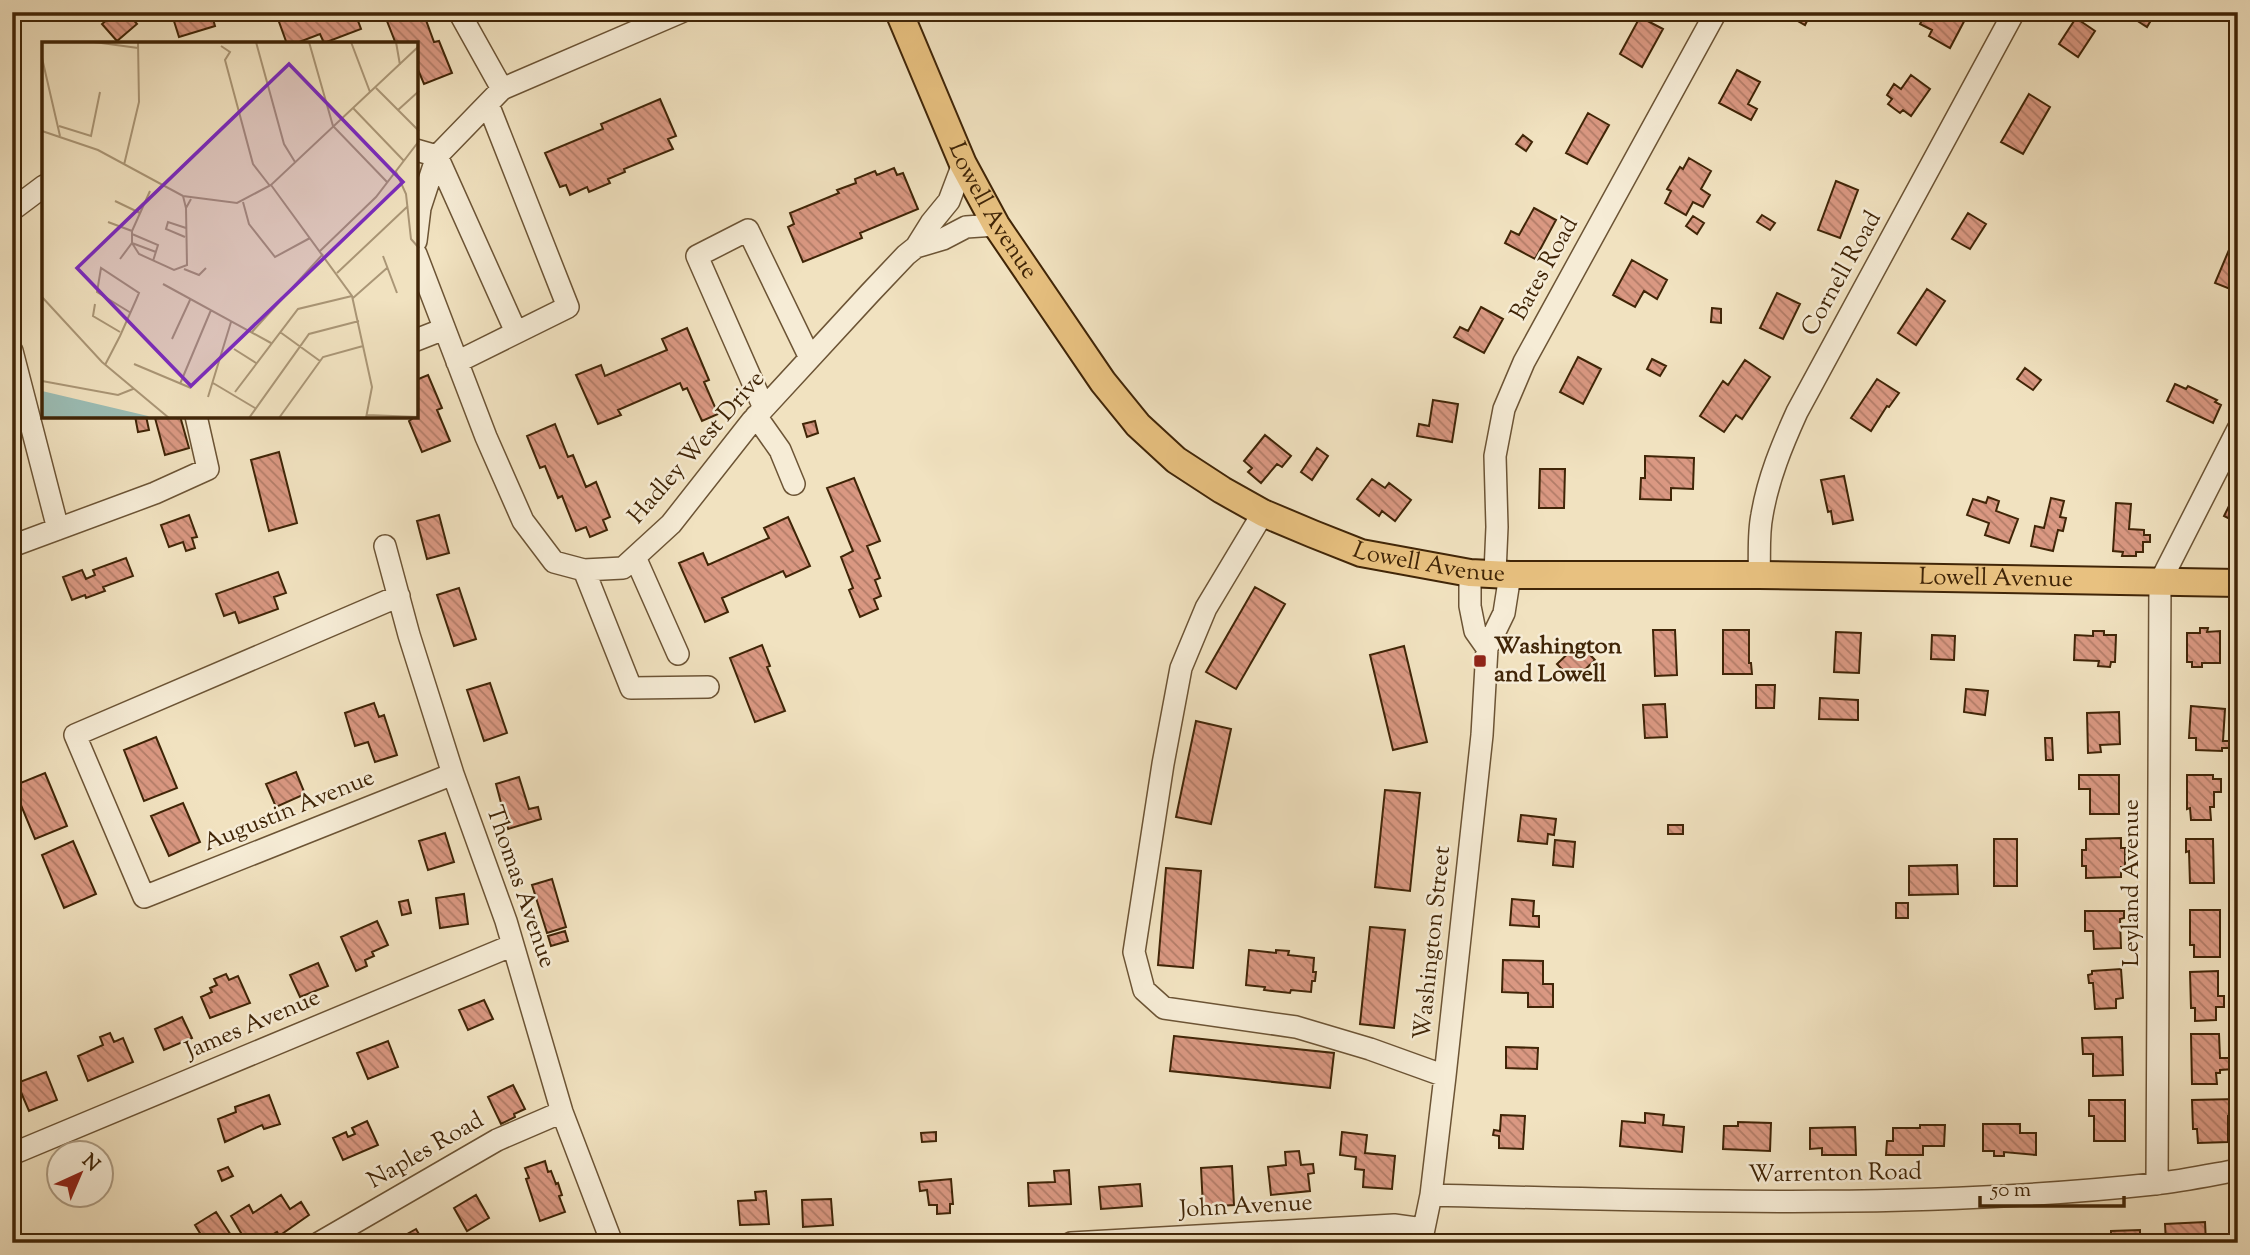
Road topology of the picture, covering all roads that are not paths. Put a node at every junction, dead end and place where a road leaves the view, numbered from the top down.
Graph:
1 (459, 12) edge
2 (681, 12) edge
3 (899, 12) edge
4 (1716, 12) edge
5 (2014, 12) edge
6 (635, 21) edge
7 (495, 97) junction
8 (427, 153) edge
9 (963, 164) junction
10 (42, 188) edge
11 (12, 210) edge
12 (418, 224) edge
13 (996, 225) junction
14 (916, 247) junction
15 (418, 259) edge
16 (444, 329) junction
17 (516, 332) junction
18 (418, 339) edge
19 (12, 351) edge
20 (810, 358) junction
21 (457, 362) junction
22 (760, 412) junction
23 (196, 418) edge
24 (2238, 429) edge
25 (794, 484) dead end
26 (1263, 513) junction
27 (58, 529) junction
28 (12, 545) edge
29 (385, 546) dead end
30 (635, 557) junction
31 (584, 570) junction
32 (1492, 574) junction
33 (1759, 575) junction
34 (2160, 582) junction
35 (2238, 583) edge
36 (399, 596) junction
37 (1487, 649) junction
38 (678, 654) dead end
39 (708, 687) dead end
40 (453, 774) junction
41 (513, 945) junction
42 (1445, 1076) junction
43 (562, 1112) junction
44 (12, 1154) edge
45 (2238, 1170) edge
46 (2157, 1184) junction
47 (1431, 1195) junction
48 (1422, 1236) edge
49 (319, 1243) edge
50 (612, 1243) edge
51 (1071, 1243) edge

1 - 7 street
2 - 6 street
3 - 9 main road, Lowell Avenue
4 - 32 street, Bates Road
5 - 33 street, Cornell Road
6 - 7 street
7 - 8 street
7 - 17 street
8 - 12 street
8 - 17 street
9 - 13 main road, Lowell Avenue
9 - 14 street, Hadley West Drive
10 - 11 street
13 - 14 street, Hadley West Drive
13 - 26 main road, Lowell Avenue
14 - 20 street, Hadley West Drive
15 - 16 street, Hadley West Drive
16 - 18 street
16 - 21 street, Hadley West Drive
17 - 21 street
19 - 27 street
20 - 22 street, Hadley West Drive
20 - 22 street
21 - 31 street, Hadley West Drive
22 - 25 street
22 - 30 street, Hadley West Drive
23 - 27 street
24 - 34 street
26 - 32 main road, Lowell Avenue
26 - 42 street
27 - 28 street
29 - 36 street, Thomas Avenue
30 - 31 street, Hadley West Drive
30 - 38 street
31 - 39 street
32 - 33 main road, Lowell Avenue
32 - 37 street, Washington Street
32 - 37 street, Washington Street
33 - 34 main road, Lowell Avenue
34 - 35 main road, Lowell Avenue
34 - 46 street, Leyland Avenue
36 - 40 street, Thomas Avenue
36 - 40 street, Augustin Avenue
37 - 42 street, Washington Street
40 - 41 street, Thomas Avenue
41 - 43 street, Thomas Avenue
41 - 44 street, James Avenue
42 - 47 street, Washington Street
43 - 49 street, Naples Road
43 - 50 street, Thomas Avenue
45 - 46 street, Warrenton Road
46 - 47 street, Warrenton Road
47 - 48 street, Washington Street
48 - 51 street, John Avenue

